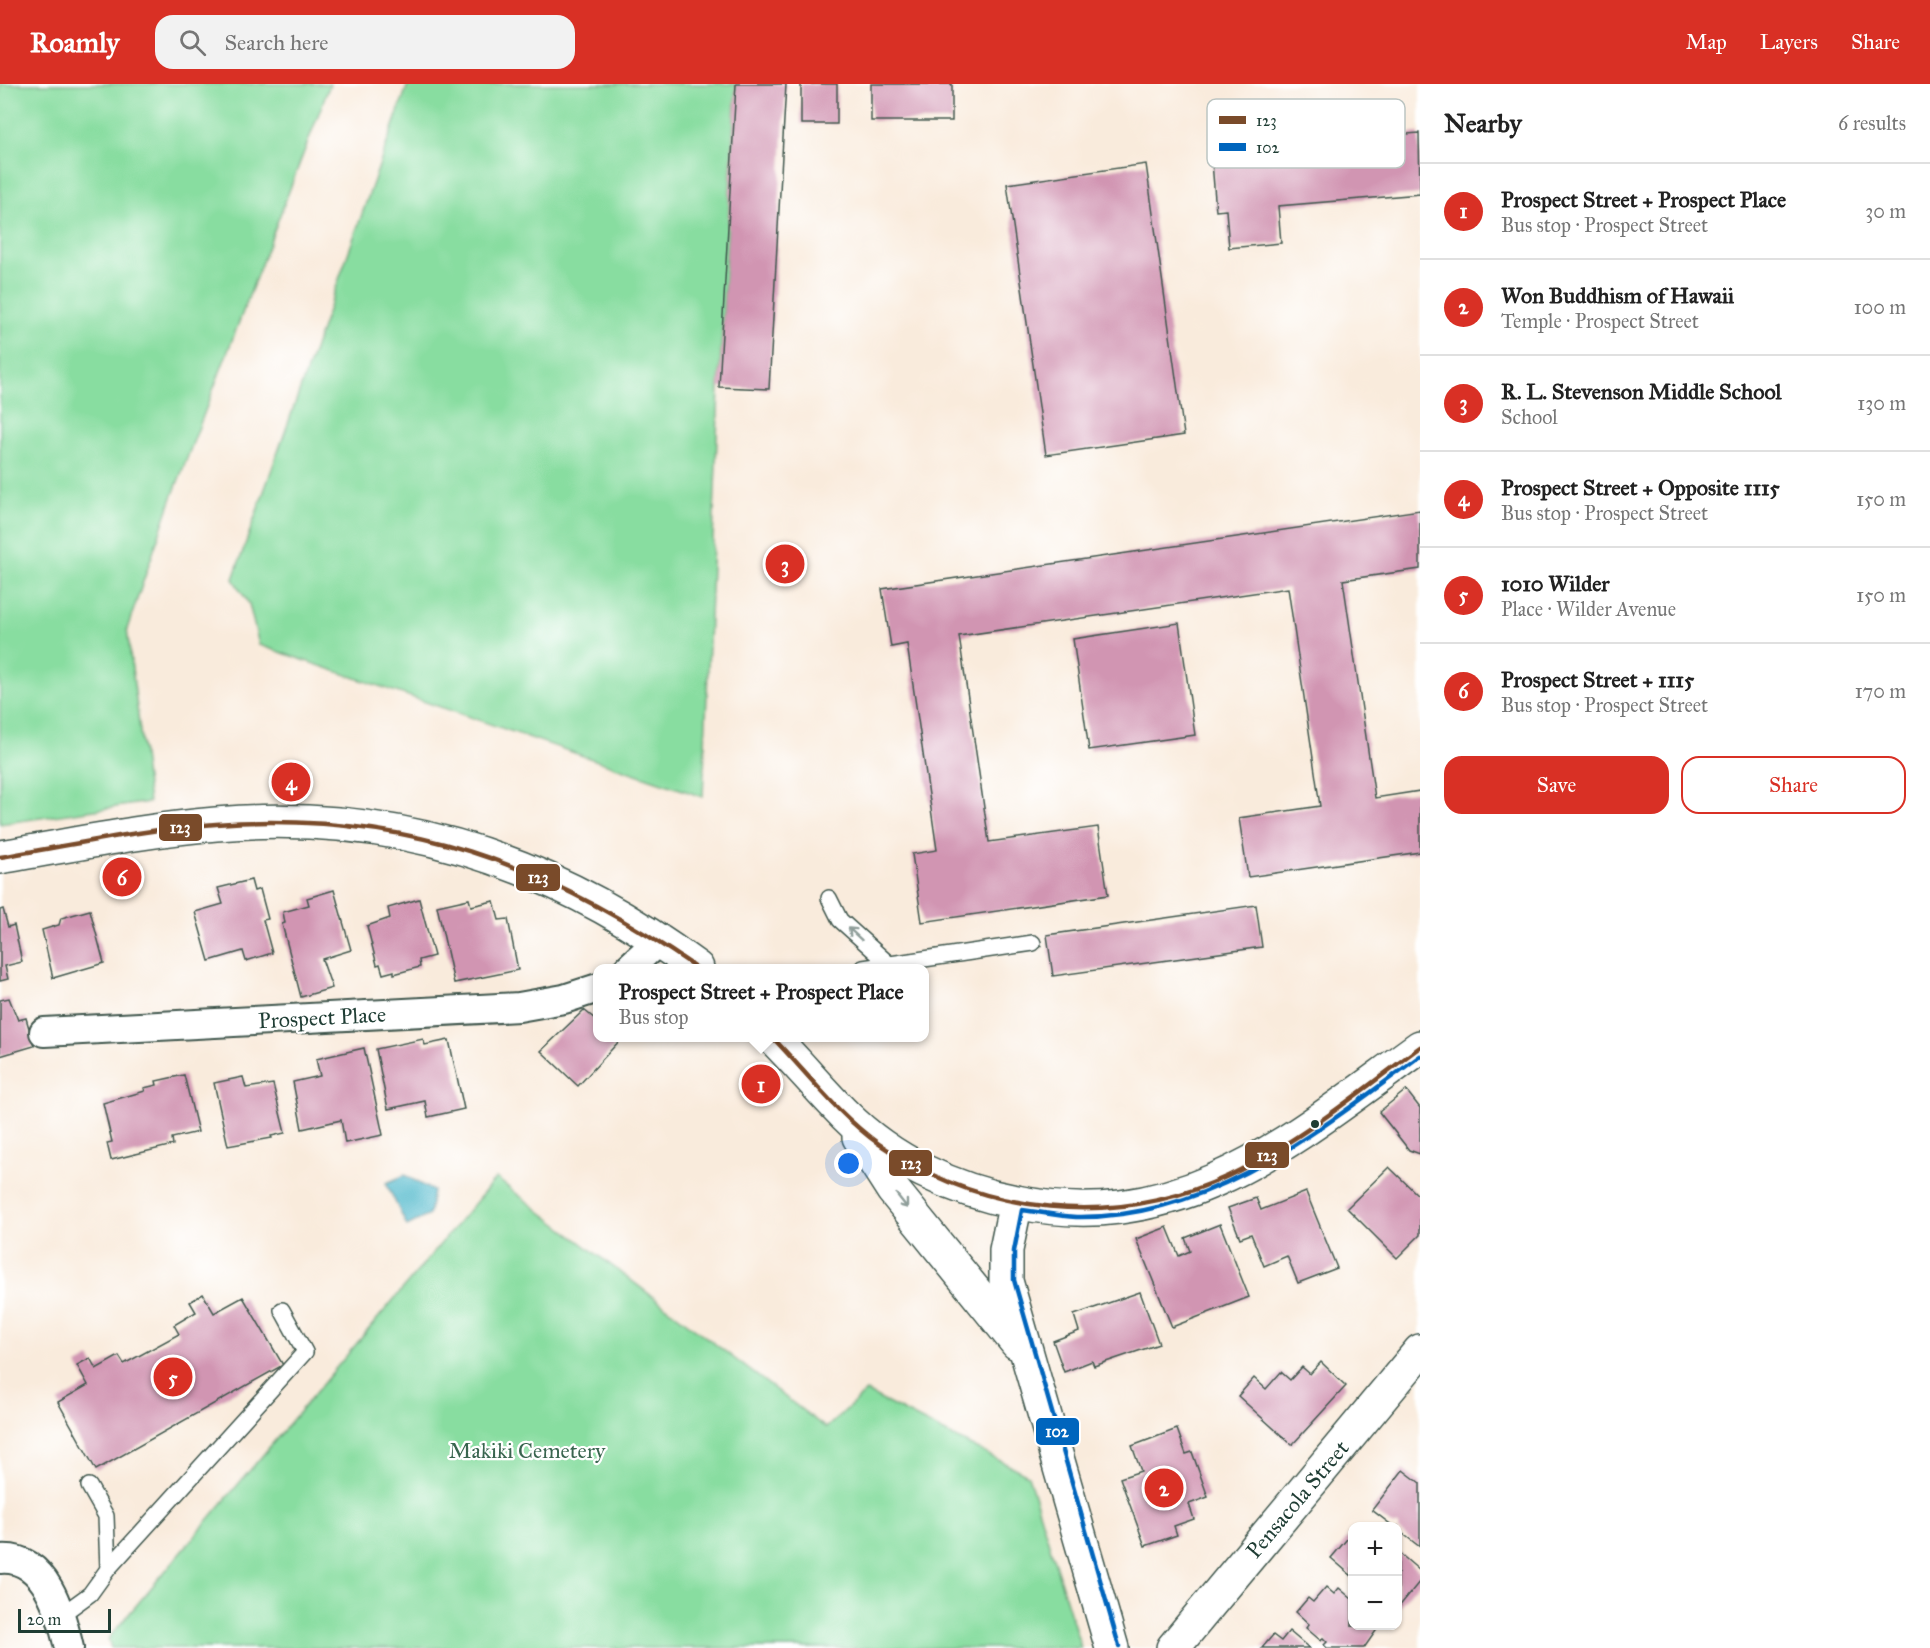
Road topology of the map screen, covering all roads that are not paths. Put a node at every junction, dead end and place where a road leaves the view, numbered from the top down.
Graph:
1 (0, 857) edge
2 (829, 898) dead end
3 (659, 940) junction
4 (1033, 943) dead end
5 (634, 964) edge
6 (690, 964) edge
7 (889, 964) joint
8 (593, 989) edge
9 (44, 1032) dead end
10 (777, 1042) edge
11 (1420, 1047) edge
12 (847, 1118) junction
13 (1016, 1202) junction
14 (282, 1310) dead end
15 (1420, 1351) edge
16 (1029, 1358) junction
17 (89, 1486) dead end
18 (0, 1559) edge
19 (108, 1569) junction
20 (62, 1615) junction
21 (69, 1648) edge
22 (1112, 1648) edge
23 (1173, 1648) edge

1 - 3 main road
7 -> 2 lane
3 - 5 street
3 - 6 main road
4 - 7 lane
8 - 9 street, Prospect Place
10 - 12 main road
11 - 13 main road
12 - 13 main road
12 -> 16 main road
13 - 16 main road
14 - 19 lane
15 - 23 main road, Pensacola Street
16 - 22 main road
17 - 19 lane
18 - 20 street
19 - 20 lane
20 - 21 street

